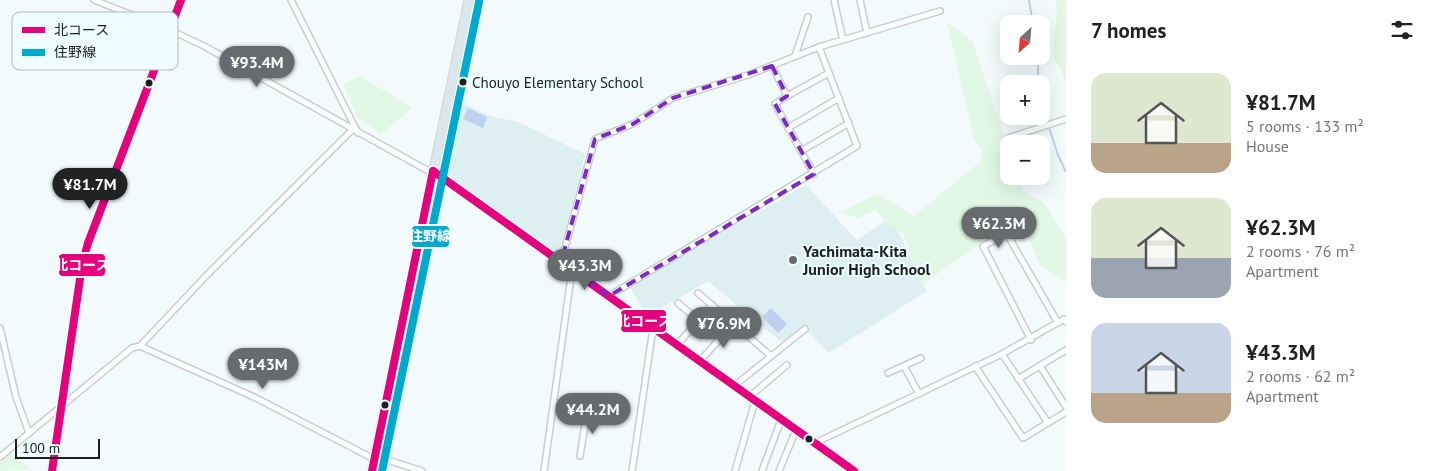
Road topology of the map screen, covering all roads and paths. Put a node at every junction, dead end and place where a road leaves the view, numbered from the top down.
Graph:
1 (94, 0) edge
2 (181, 0) edge
3 (291, 0) edge
4 (469, 0) edge
5 (834, 0) edge
6 (860, 0) edge
7 (940, 11) dead end
8 (124, 12) edge
9 (177, 12) edge
10 (808, 17) dead end
11 (867, 33) junction
12 (178, 34) edge
13 (843, 40) junction
14 (820, 47) junction
15 (795, 56) junction
16 (772, 66) junction
17 (155, 70) edge
18 (829, 73) junction
19 (787, 96) junction
20 (839, 98) junction
21 (1066, 119) edge
22 (849, 123) junction
23 (788, 128) junction
24 (352, 130) junction
25 (358, 134) junction
26 (1017, 135) edge
27 (801, 151) junction
28 (432, 172) junction
29 (814, 174) junction
30 (561, 262) junction
31 (572, 270) junction
32 (698, 293) dead end
33 (609, 296) junction
34 (678, 303) dead end
35 (712, 305) junction
36 (698, 320) junction
37 (1066, 322) edge
38 (734, 324) junction
39 (1058, 324) junction
40 (0, 328) edge
41 (653, 328) junction
42 (805, 329) dead end
43 (1031, 340) junction
44 (677, 345) junction
45 (140, 346) junction
46 (1065, 352) edge
47 (1002, 354) junction
48 (772, 356) junction
49 (921, 358) dead end
50 (700, 361) junction
51 (787, 365) dead end
52 (904, 366) junction
53 (975, 366) junction
54 (1040, 366) junction
55 (888, 373) dead end
56 (1018, 379) junction
57 (734, 386) junction
58 (919, 394) junction
59 (749, 397) junction
60 (755, 401) junction
61 (63, 404) junction
62 (553, 406) junction
63 (1066, 407) edge
64 (587, 412) junction
65 (1066, 412) edge
66 (601, 414) dead end
67 (781, 420) junction
68 (1048, 423) junction
69 (796, 430) junction
70 (29, 433) junction
71 (815, 443) junction
72 (580, 456) dead end
73 (0, 457) edge
74 (374, 457) junction
75 (632, 470) edge
76 (52, 471) edge
77 (372, 471) edge
78 (422, 471) edge
79 (544, 471) edge
80 (735, 471) edge
81 (762, 471) edge
82 (779, 471) edge
83 (854, 471) edge

1 - 8 street
2 - 9 street
3 - 25 street
4 - 28 highway
5 - 13 street
6 - 11 street
7 - 11 street
10 - 15 street
11 - 13 street
12 - 24 street
13 - 14 street
14 - 15 street
14 - 18 street
15 - 16 street
16 - 19 street
16 - 30 street
17 - 61 street
18 - 19 street
18 - 20 street
19 - 23 street
20 - 22 street
20 - 23 street
21 - 26 street
22 - 27 street
22 - 29 street
23 - 27 street
24 - 25 street
24 - 45 street
25 - 28 street
27 - 29 street
28 - 30 street
28 - 74 highway
29 - 33 street
30 - 31 street
31 - 33 street
31 - 62 street
32 - 35 street
33 - 41 street
34 - 36 street
35 - 36 street
35 - 38 street
36 - 44 street
37 - 39 street
38 - 48 street
38 - 50 street
39 - 43 street
39 - 43 street
40 - 70 street
41 - 44 street
41 - 75 street
42 - 48 street
43 - 47 street
44 - 50 street
45 - 61 street
45 - 74 street
46 - 54 street
47 - 53 street
47 - 56 street
48 - 57 street
49 - 52 street
50 - 57 street
51 - 59 street
52 - 55 street
52 - 58 street
53 - 58 street
53 - 68 street
54 - 56 street
54 - 63 street
56 - 68 street
57 - 59 street
58 - 71 street
59 - 60 street
60 - 67 street
60 - 80 street
61 - 70 street
61 - 76 street
62 - 64 street
62 - 79 street
64 - 66 street
64 - 72 street
65 - 68 street
67 - 69 street
67 - 81 street
69 - 71 street
69 - 82 street
70 - 73 street
71 - 83 street
74 - 77 highway
74 - 78 street

